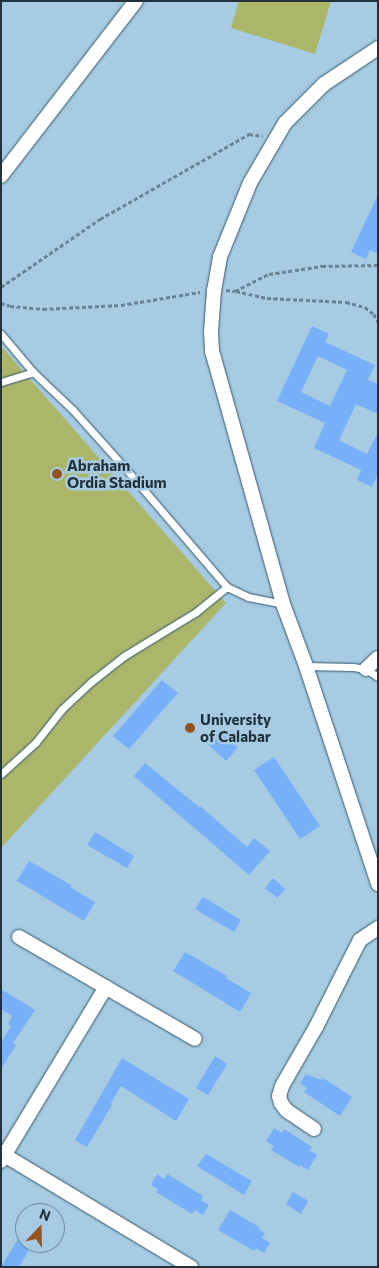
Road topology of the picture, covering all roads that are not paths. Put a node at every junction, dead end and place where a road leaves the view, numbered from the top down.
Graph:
1 (136, 1) edge
2 (378, 48) edge
3 (1, 176) edge
4 (1, 334) edge
5 (33, 372) junction
6 (1, 382) edge
7 (227, 587) junction
8 (283, 604) junction
9 (378, 658) edge
10 (306, 666) junction
11 (366, 669) junction
12 (378, 678) edge
13 (1, 774) edge
14 (378, 884) edge
15 (378, 928) edge
16 (19, 937) dead end
17 (106, 987) junction
18 (194, 1039) dead end
19 (314, 1128) dead end
20 (2, 1156) edge
21 (191, 1267) edge

1 - 3 street
2 - 8 street
4 - 5 lane
5 - 6 lane
5 - 7 lane
7 - 8 lane
7 - 13 lane
8 - 10 street
9 - 11 street
10 - 11 lane
10 - 14 street
11 - 12 lane
15 - 19 street
16 - 17 street
17 - 18 street
17 - 20 street
20 - 21 street

